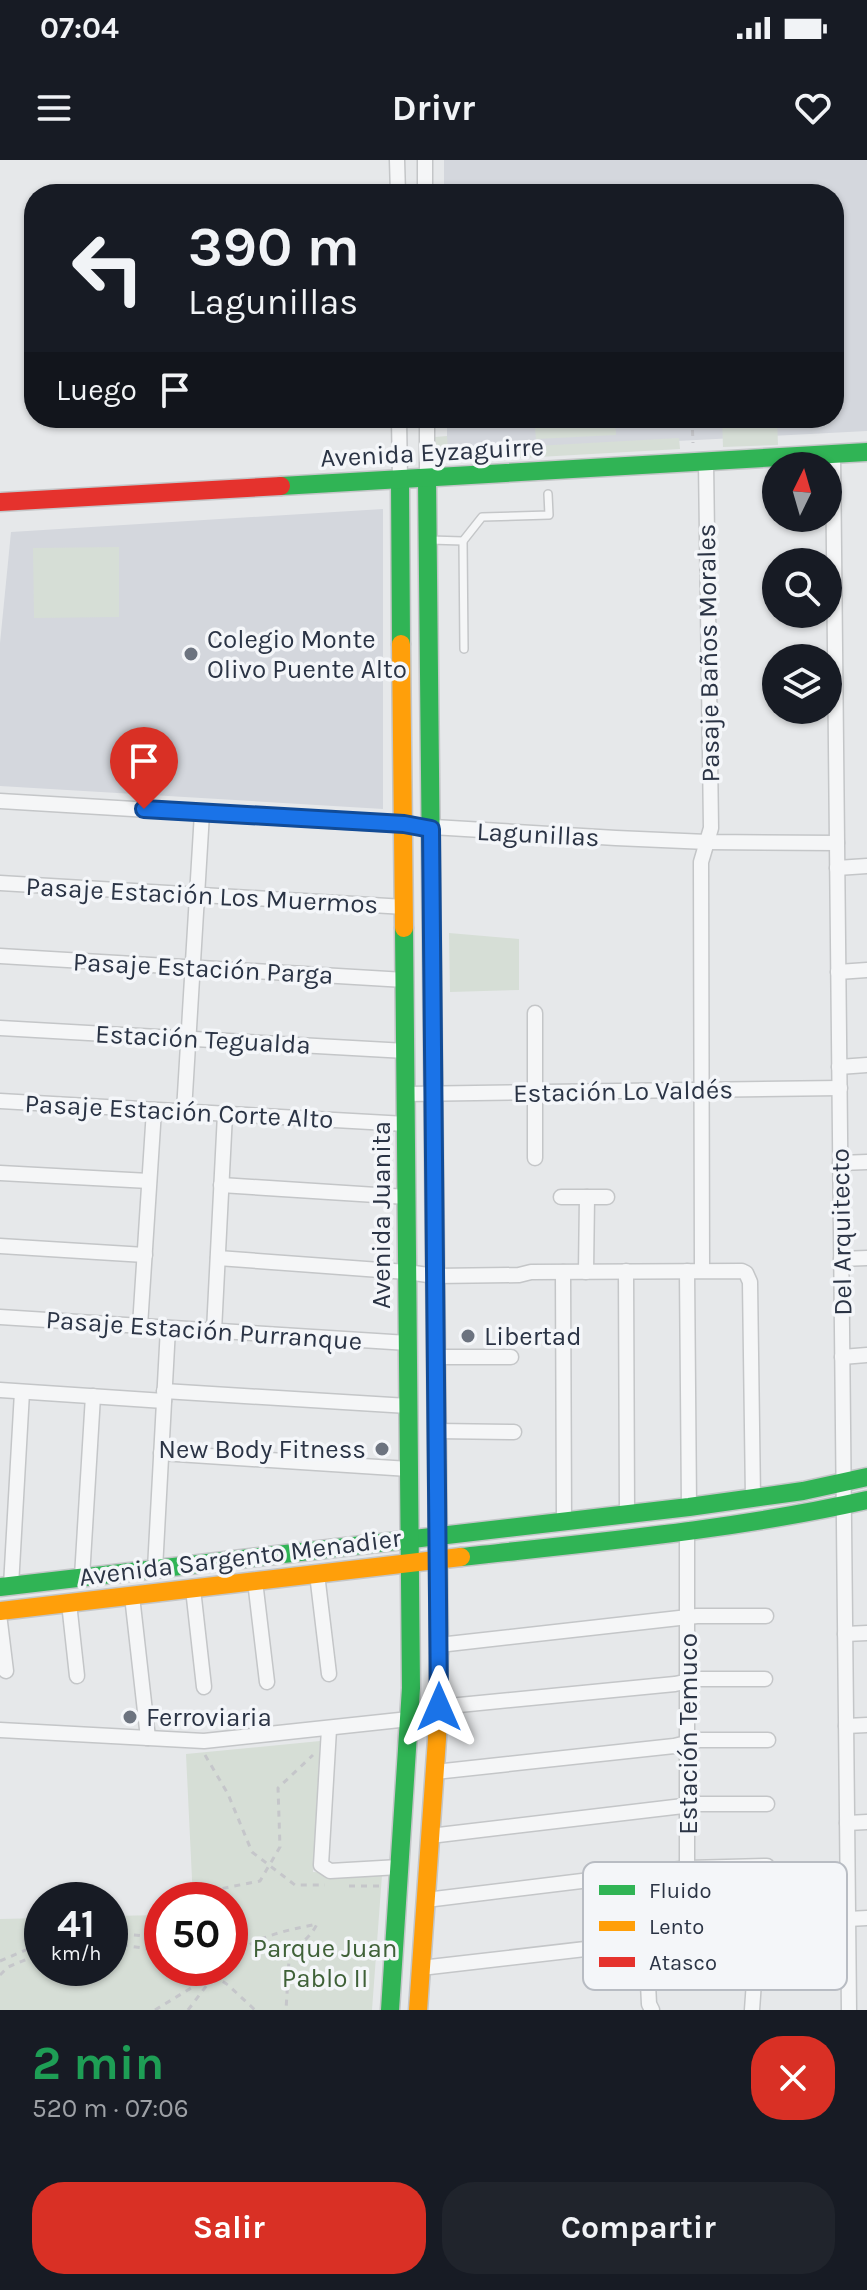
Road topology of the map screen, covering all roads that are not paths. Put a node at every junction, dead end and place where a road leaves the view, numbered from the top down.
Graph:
1 (397, 160) edge
2 (425, 160) edge
3 (398, 184) edge
4 (425, 184) edge
5 (399, 428) edge
6 (427, 428) edge
7 (867, 452) edge
8 (842, 453) edge
9 (762, 458) edge
10 (706, 462) junction
11 (427, 478) junction
12 (400, 480) junction
13 (548, 494) dead end
14 (0, 502) edge
15 (834, 532) edge
16 (428, 541) junction
17 (463, 541) junction
18 (464, 649) dead end
19 (0, 801) edge
20 (202, 813) junction
21 (404, 824) junction
22 (431, 829) junction
23 (707, 842) junction
24 (837, 843) junction
25 (867, 866) edge
26 (837, 868) junction
27 (0, 883) edge
28 (197, 895) junction
29 (405, 907) junction
30 (0, 956) edge
31 (193, 967) junction
32 (867, 970) edge
33 (838, 972) junction
34 (405, 980) junction
35 (535, 1013) dead end
36 (0, 1028) edge
37 (189, 1039) junction
38 (406, 1051) junction
39 (867, 1065) edge
40 (839, 1067) junction
41 (840, 1088) junction
42 (702, 1089) junction
43 (535, 1092) junction
44 (434, 1093) junction
45 (406, 1094) junction
46 (0, 1101) edge
47 (154, 1110) junction
48 (184, 1111) junction
49 (225, 1114) junction
50 (406, 1124) junction
51 (535, 1158) dead end
52 (867, 1162) edge
53 (840, 1163) junction
54 (0, 1173) edge
55 (149, 1181) junction
56 (221, 1185) junction
57 (407, 1197) junction
58 (561, 1197) dead end
59 (587, 1197) junction
60 (607, 1197) dead end
61 (0, 1246) edge
62 (145, 1255) junction
63 (218, 1258) junction
64 (867, 1258) edge
65 (841, 1259) junction
66 (702, 1270) junction
67 (626, 1271) junction
68 (687, 1271) junction
69 (407, 1272) junction
70 (563, 1272) junction
71 (586, 1272) junction
72 (435, 1276) junction
73 (0, 1317) edge
74 (140, 1326) junction
75 (168, 1328) junction
76 (214, 1331) junction
77 (408, 1343) junction
78 (867, 1355) edge
79 (436, 1357) junction
80 (511, 1357) dead end
81 (842, 1357) junction
82 (0, 1390) edge
83 (22, 1392) junction
84 (93, 1396) junction
85 (164, 1396) junction
86 (408, 1406) junction
87 (437, 1431) junction
88 (514, 1432) dead end
89 (161, 1453) junction
90 (409, 1469) junction
91 (867, 1477) edge
92 (844, 1482) junction
93 (753, 1499) junction
94 (867, 1500) edge
95 (844, 1505) junction
96 (689, 1507) junction
97 (627, 1514) junction
98 (564, 1522) junction
99 (687, 1533) junction
100 (438, 1537) junction
101 (408, 1539) junction
102 (439, 1559) junction
103 (408, 1563) junction
104 (155, 1569) junction
105 (317, 1574) junction
106 (82, 1577) junction
107 (255, 1581) junction
108 (5, 1586) edge
109 (193, 1589) junction
110 (132, 1596) junction
111 (69, 1603) junction
112 (0, 1611) edge
113 (766, 1616) dead end
114 (687, 1618) junction
115 (0, 1622) edge
116 (867, 1633) edge
117 (845, 1634) junction
118 (439, 1645) junction
119 (6, 1671) dead end
120 (329, 1674) dead end
121 (77, 1676) dead end
122 (765, 1679) dead end
123 (688, 1681) junction
124 (267, 1682) dead end
125 (204, 1687) dead end
126 (439, 1707) junction
127 (409, 1719) junction
128 (867, 1725) edge
129 (846, 1726) junction
130 (0, 1730) edge
131 (329, 1735) junction
132 (148, 1738) junction
133 (768, 1740) dead end
134 (688, 1743) junction
135 (435, 1772) junction
136 (767, 1804) dead end
137 (688, 1806) junction
138 (867, 1822) edge
139 (847, 1823) junction
140 (430, 1836) junction
141 (688, 1862) edge
142 (399, 1867) junction
143 (583, 1881) edge
144 (426, 1900) junction
145 (867, 1918) edge
146 (848, 1919) junction
147 (583, 1949) edge
148 (421, 1968) junction
149 (648, 1990) edge
150 (753, 1990) edge
151 (390, 2010) edge
152 (418, 2010) edge
153 (652, 2010) edge
154 (752, 2010) edge
155 (849, 2010) edge

1 - 3 street
2 - 4 street
5 - 12 street, Avenida Juanita
6 - 11 street, Avenida Juanita
7 - 8 main road, Avenida Eyzaguirre
9 - 10 main road, Avenida Eyzaguirre
10 - 11 main road, Avenida Eyzaguirre
10 - 23 street, Pasaje Baños Morales
11 - 12 main road, Avenida Eyzaguirre
11 - 16 main road, Avenida Juanita
12 - 14 main road, Avenida Eyzaguirre
12 - 21 main road, Avenida Juanita
13 - 17 lane
15 - 24 street, Del Arquitecto
16 - 17 lane
16 - 22 main road, Avenida Juanita
17 - 18 lane
19 - 20 street, Lagunillas
20 - 21 street, Lagunillas
20 - 28 street
21 - 22 street, Lagunillas
21 - 29 main road, Avenida Juanita
22 - 23 street, Lagunillas
22 - 44 main road, Avenida Juanita
23 - 24 street, Lagunillas
23 - 42 street, Pasaje Baños Morales
24 - 26 street, Del Arquitecto
25 - 26 street
26 - 33 street, Del Arquitecto
27 - 28 street, Pasaje Estación Los Muermos
28 - 29 street, Pasaje Estación Los Muermos
28 - 31 street
29 - 34 main road, Avenida Juanita
30 - 31 street, Pasaje Estación Parga
31 - 34 street, Pasaje Estación Parga
31 - 37 street
32 - 33 street
33 - 40 street, Del Arquitecto
34 - 38 main road, Avenida Juanita
35 - 43 street
36 - 37 street, Estación Tegualda
37 - 38 street, Estación Tegualda
37 - 48 street
38 - 45 main road, Avenida Juanita
39 - 40 street
40 - 41 street, Del Arquitecto
41 - 42 street, Estación Lo Valdés
41 - 53 street, Del Arquitecto
42 - 43 street, Estación Lo Valdés
42 - 66 street, Pasaje Baños Morales
43 - 44 street, Estación Lo Valdés
43 - 51 street
44 - 45 street, Estación Lo Valdés
44 - 72 main road, Avenida Juanita
45 - 50 main road, Avenida Juanita
46 - 47 street, Pasaje Estación Corte Alto
47 - 48 street, Pasaje Estación Corte Alto
47 - 55 street
48 - 49 street, Pasaje Estación Corte Alto
49 - 50 street, Pasaje Estación Corte Alto
49 - 56 street
50 - 57 main road, Avenida Juanita
52 - 53 street
53 - 65 street, Del Arquitecto
54 - 55 street
55 - 62 street
56 - 57 street
56 - 63 street
57 - 69 main road, Avenida Juanita
58 - 59 street
59 - 60 street
59 - 71 street
61 - 62 street
62 - 74 street
63 - 69 street
63 - 76 street
64 - 65 street
65 - 81 street, Del Arquitecto
66 - 68 street
66 - 93 street
67 - 68 street
67 - 71 street
67 - 97 street
68 - 96 street
69 - 72 street
69 - 77 main road, Avenida Juanita
70 - 71 street
70 - 72 street
70 - 98 street
72 - 79 main road, Avenida Juanita
73 - 74 street, Pasaje Estación Purranque
74 - 75 street, Pasaje Estación Purranque
75 - 76 street, Pasaje Estación Purranque
75 - 85 street
76 - 77 street, Pasaje Estación Purranque
77 - 86 main road, Avenida Juanita
78 - 81 street
79 - 80 street
79 - 87 main road, Avenida Juanita
81 - 92 street, Del Arquitecto
82 - 83 street
83 - 84 street
83 - 108 street
84 - 85 street
84 - 106 street
85 - 86 street
85 - 89 street
86 - 90 main road, Avenida Juanita
87 - 88 street
87 - 100 main road, Avenida Juanita
89 - 90 street
89 - 104 street
90 - 101 main road, Avenida Juanita
91 - 92 main road, Avenida Sargento Menadier
92 - 93 main road, Avenida Sargento Menadier
92 - 95 street, Del Arquitecto
93 - 96 main road, Avenida Sargento Menadier
94 - 95 main road, Avenida Sargento Menadier
95 - 99 main road, Avenida Sargento Menadier
95 - 117 street, Del Arquitecto
96 - 97 main road, Avenida Sargento Menadier
97 - 98 main road, Avenida Sargento Menadier
98 - 100 main road, Avenida Sargento Menadier
99 - 102 main road, Avenida Sargento Menadier
99 - 114 street, Estación Temuco
100 - 101 main road, Avenida Sargento Menadier
100 - 102 main road, Avenida Juanita
101 - 103 main road, Avenida Juanita
101 - 104 main road, Avenida Sargento Menadier
102 - 103 main road, Avenida Sargento Menadier
102 - 118 main road, Avenida Juanita
103 - 105 main road, Avenida Sargento Menadier
103 - 127 main road, Avenida Juanita
104 - 106 main road, Avenida Sargento Menadier
105 - 107 main road, Avenida Sargento Menadier
105 - 120 street
106 - 108 main road, Avenida Sargento Menadier
107 - 109 main road, Avenida Sargento Menadier
107 - 124 street
109 - 110 main road, Avenida Sargento Menadier
109 - 125 street
110 - 111 main road, Avenida Sargento Menadier
110 - 132 street
111 - 112 main road, Avenida Sargento Menadier
111 - 121 street
113 - 114 street
114 - 118 street
114 - 123 street, Estación Temuco
115 - 119 street
116 - 117 street
117 - 129 street, Del Arquitecto
118 - 126 main road, Avenida Juanita
122 - 123 street
123 - 126 street
123 - 134 street, Estación Temuco
126 - 135 main road, Avenida Juanita
127 - 131 street
127 - 142 main road, Avenida Juanita
128 - 129 street
129 - 139 street, Del Arquitecto
130 - 132 street
131 - 132 street
131 - 142 street
133 - 134 street
134 - 135 street
134 - 137 street, Estación Temuco
135 - 140 main road, Avenida Juanita
136 - 137 street
137 - 140 street
137 - 141 street, Estación Temuco
138 - 139 street
139 - 146 street, Del Arquitecto
140 - 144 main road, Avenida Juanita
142 - 151 main road, Avenida Juanita
143 - 144 street
144 - 148 main road, Avenida Juanita
145 - 146 street
146 - 155 street, Del Arquitecto
147 - 148 street
148 - 152 main road, Avenida Juanita
149 - 153 street
150 - 154 street

